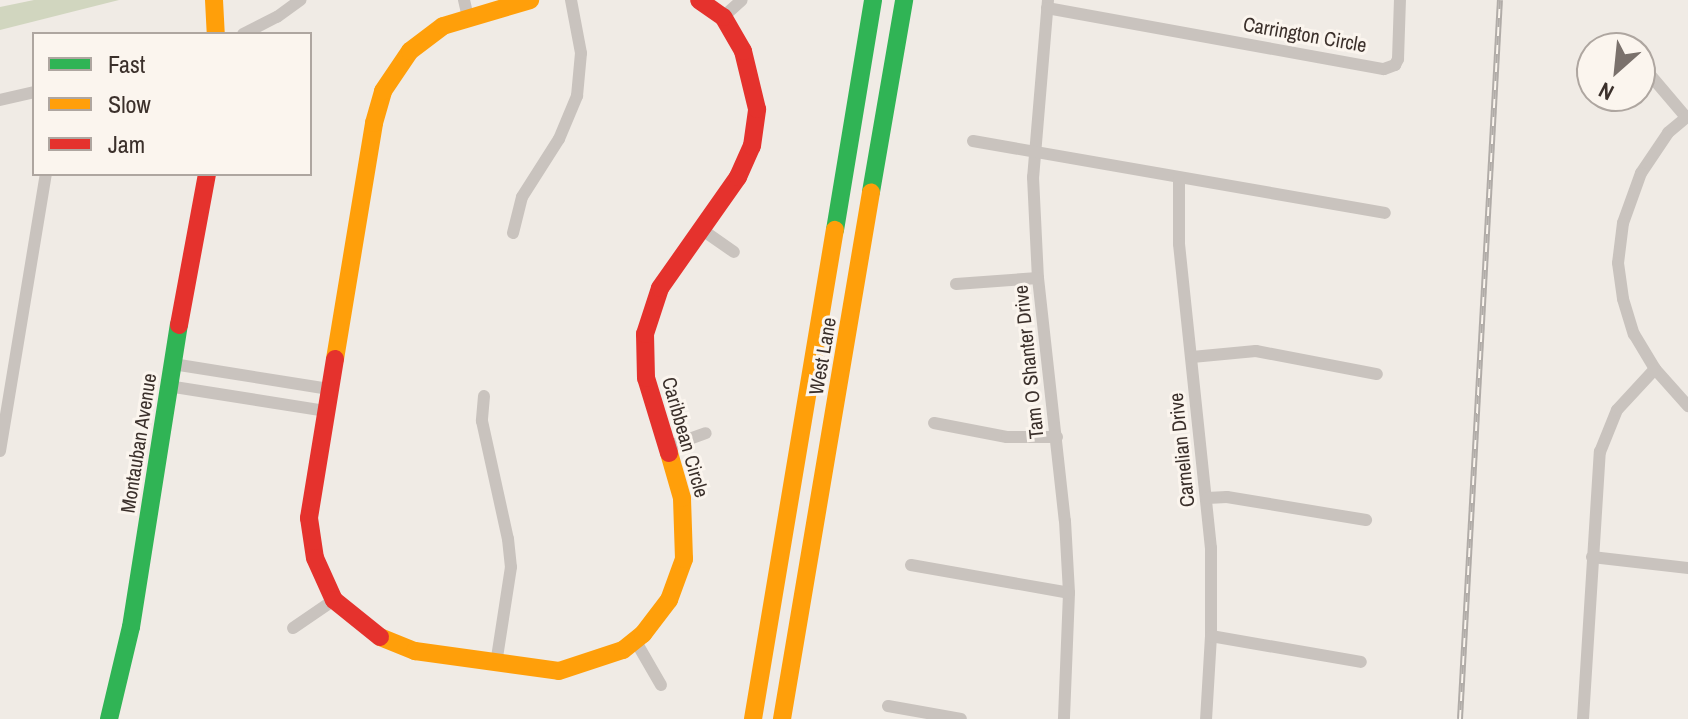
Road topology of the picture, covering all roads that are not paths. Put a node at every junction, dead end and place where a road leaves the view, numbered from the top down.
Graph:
1 (214, 0) edge
2 (300, 0) edge
3 (530, 0) edge
4 (571, 0) edge
5 (699, 0) edge
6 (742, 0) edge
7 (873, 0) edge
8 (904, 0) edge
9 (1400, 0) edge
10 (1048, 4) edge
11 (488, 5) edge
12 (466, 8) edge
13 (723, 17) junction
14 (216, 32) edge
15 (247, 32) edge
16 (1656, 81) edge
17 (32, 92) edge
18 (0, 100) edge
19 (1687, 116) edge
20 (973, 141) dead end
21 (1034, 151) junction
22 (46, 176) edge
23 (207, 176) edge
24 (1179, 179) junction
25 (1385, 213) dead end
26 (701, 229) junction
27 (513, 233) dead end
28 (734, 252) dead end
29 (1038, 278) junction
30 (956, 284) dead end
31 (1192, 357) junction
32 (173, 364) junction
33 (1655, 369) junction
34 (1377, 374) dead end
35 (168, 386) junction
36 (329, 389) junction
37 (484, 396) dead end
38 (1688, 406) edge
39 (325, 411) junction
40 (934, 423) dead end
41 (706, 433) dead end
42 (1057, 437) junction
43 (667, 447) junction
44 (0, 451) edge
45 (1207, 498) junction
46 (1366, 520) dead end
47 (1592, 557) junction
48 (911, 565) dead end
49 (1688, 568) edge
50 (1069, 593) junction
51 (334, 600) junction
52 (293, 628) dead end
53 (1211, 636) junction
54 (635, 640) junction
55 (1361, 662) dead end
56 (496, 664) junction
57 (661, 685) dead end
58 (888, 706) dead end
59 (109, 719) edge
60 (753, 719) edge
61 (782, 719) edge
62 (961, 719) edge
63 (1064, 719) edge
64 (1206, 719) edge
65 (1583, 719) edge

1 - 14 street
2 - 15 street
3 - 11 street, Caribbean Circle
4 - 27 street
5 - 13 street, Caribbean Circle
6 - 13 street
7 - 60 street, West Lane
8 - 61 street, West Lane
9 - 10 street, Carrington Circle
10 - 21 street, Tam O Shanter Drive
11 - 12 street, Caribbean Circle
12 - 36 street, Caribbean Circle
13 - 26 street, Caribbean Circle
16 - 19 street
17 - 18 street
19 - 33 street
20 - 21 street
21 - 24 street
21 - 29 street, Tam O Shanter Drive
22 - 44 street
23 - 32 street, Montauban Avenue
24 - 25 street
24 - 31 street, Carnelian Drive
26 - 28 street
26 - 43 street, Caribbean Circle
29 - 30 street
29 - 42 street, Tam O Shanter Drive
31 - 34 street
31 - 45 street, Carnelian Drive
32 - 35 street, Montauban Avenue
32 - 36 street
33 - 38 street
33 - 47 street
35 - 39 street
35 - 59 street, Montauban Avenue
36 - 39 street, Caribbean Circle
37 - 56 street
39 - 51 street, Caribbean Circle
40 - 42 street
41 - 43 street
42 - 50 street, Tam O Shanter Drive
43 - 54 street, Caribbean Circle
45 - 46 street
45 - 53 street, Carnelian Drive
47 - 49 street
47 - 65 street
48 - 50 street
50 - 63 street, Tam O Shanter Drive
51 - 52 street
51 - 56 street, Caribbean Circle
53 - 55 street
53 - 64 street, Carnelian Drive
54 - 56 street, Caribbean Circle
54 - 57 street
58 - 62 street

